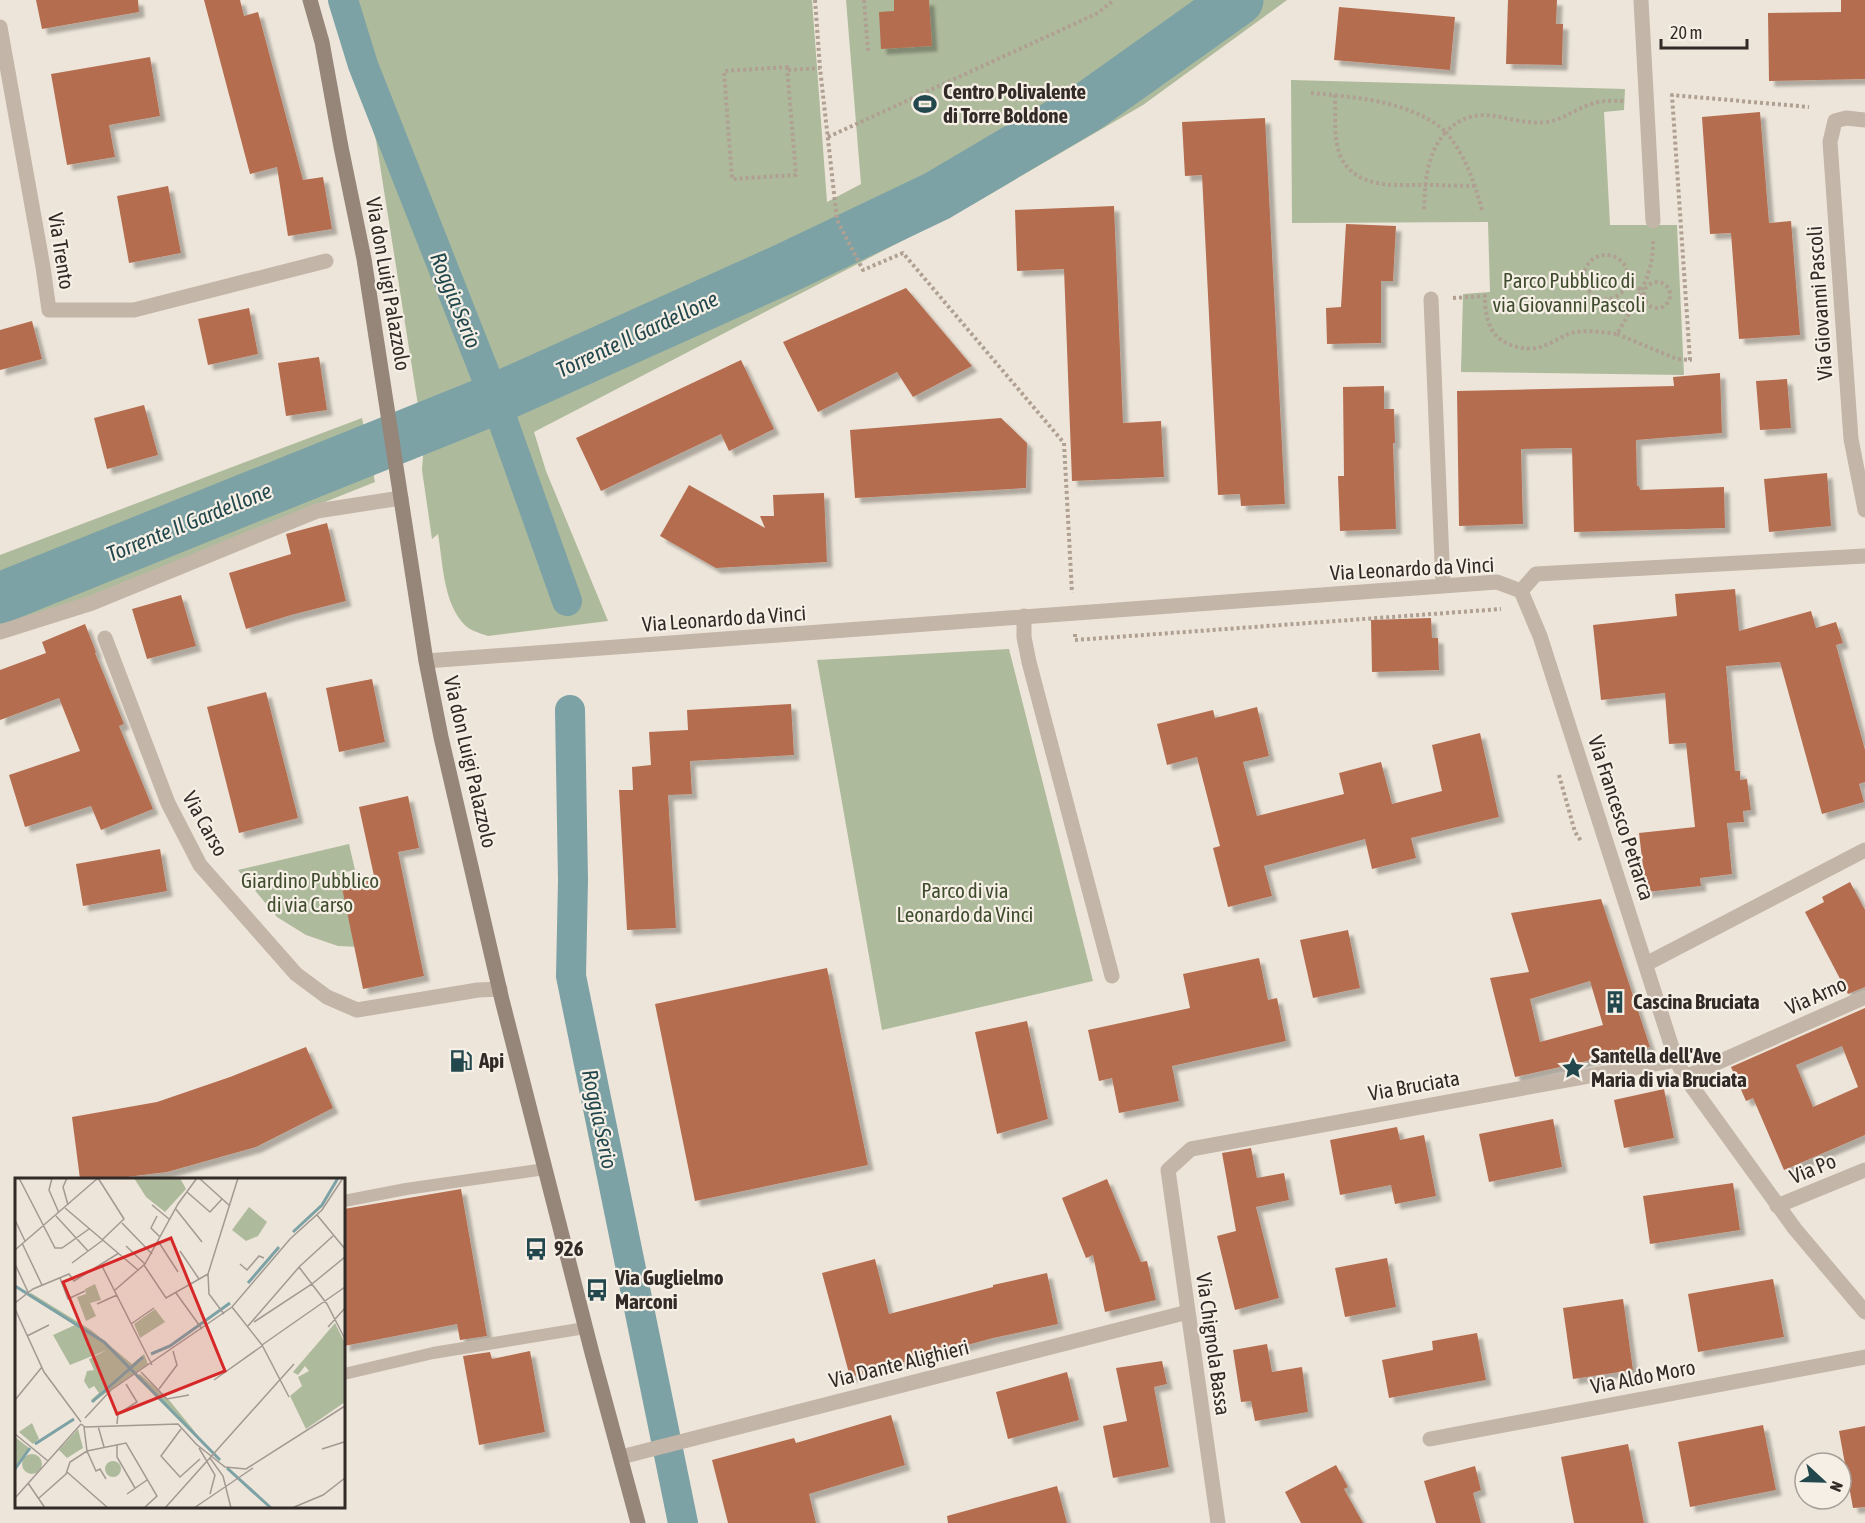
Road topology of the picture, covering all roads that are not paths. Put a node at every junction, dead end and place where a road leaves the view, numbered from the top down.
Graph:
1 (310, 0) edge
2 (1641, 0) edge
3 (0, 27) edge
4 (1865, 120) edge
5 (1653, 221) road end
6 (326, 261) dead end
7 (1431, 299) road end
8 (401, 498) junction
9 (1865, 510) edge
10 (1865, 556) edge
11 (1443, 585) junction
12 (1521, 591) junction
13 (1024, 616) junction
14 (0, 632) edge
15 (105, 638) dead end
16 (426, 661) junction
17 (1865, 850) edge
18 (1646, 964) junction
19 (1112, 975) dead end
20 (500, 989) junction
21 (1865, 997) edge
22 (1677, 1060) junction
23 (1685, 1077) junction
24 (545, 1169) junction
25 (1168, 1170) joint
26 (1865, 1170) edge
27 (345, 1201) edge
28 (1777, 1206) junction
29 (1188, 1312) junction
30 (1865, 1312) edge
31 (585, 1328) junction
32 (1865, 1357) edge
33 (345, 1374) edge
34 (1430, 1439) dead end
35 (621, 1457) junction
36 (638, 1523) edge
37 (1218, 1523) edge

1 - 8 street, Via don Luigi Palazzolo
2 - 5 street
3 - 6 street, Via Trento
4 - 9 street, Via Giovanni Pascoli
7 - 11 street
8 - 14 street
8 - 16 street, Via don Luigi Palazzolo
10 - 12 street, Via Leonardo da Vinci
11 - 12 street, Via Leonardo da Vinci
11 - 13 street, Via Leonardo da Vinci
12 - 18 street, Via Francesco Petrarca
13 - 16 street, Via Leonardo da Vinci
13 - 19 street
15 - 20 street, Via Carso
16 - 20 street, Via don Luigi Palazzolo
17 - 18 street
18 - 22 street, Via Francesco Petrarca
20 - 24 street, Via don Luigi Palazzolo
21 - 23 street, Via Arno
22 - 23 street, Via Francesco Petrarca
22 - 25 street, Via Bruciata
23 - 28 street, Via Francesco Petrarca
24 - 27 lane
24 - 31 street, Via don Luigi Palazzolo
25 - 29 street, Via Chignola Bassa
26 - 28 street, Via Po
28 - 30 street, Via Francesco Petrarca
29 - 35 street, Via Dante Alighieri
29 - 37 street, Via Chignola Bassa
31 - 33 lane
31 - 35 street, Via don Luigi Palazzolo
32 - 34 street, Via Aldo Moro
35 - 36 street, Via don Luigi Palazzolo

